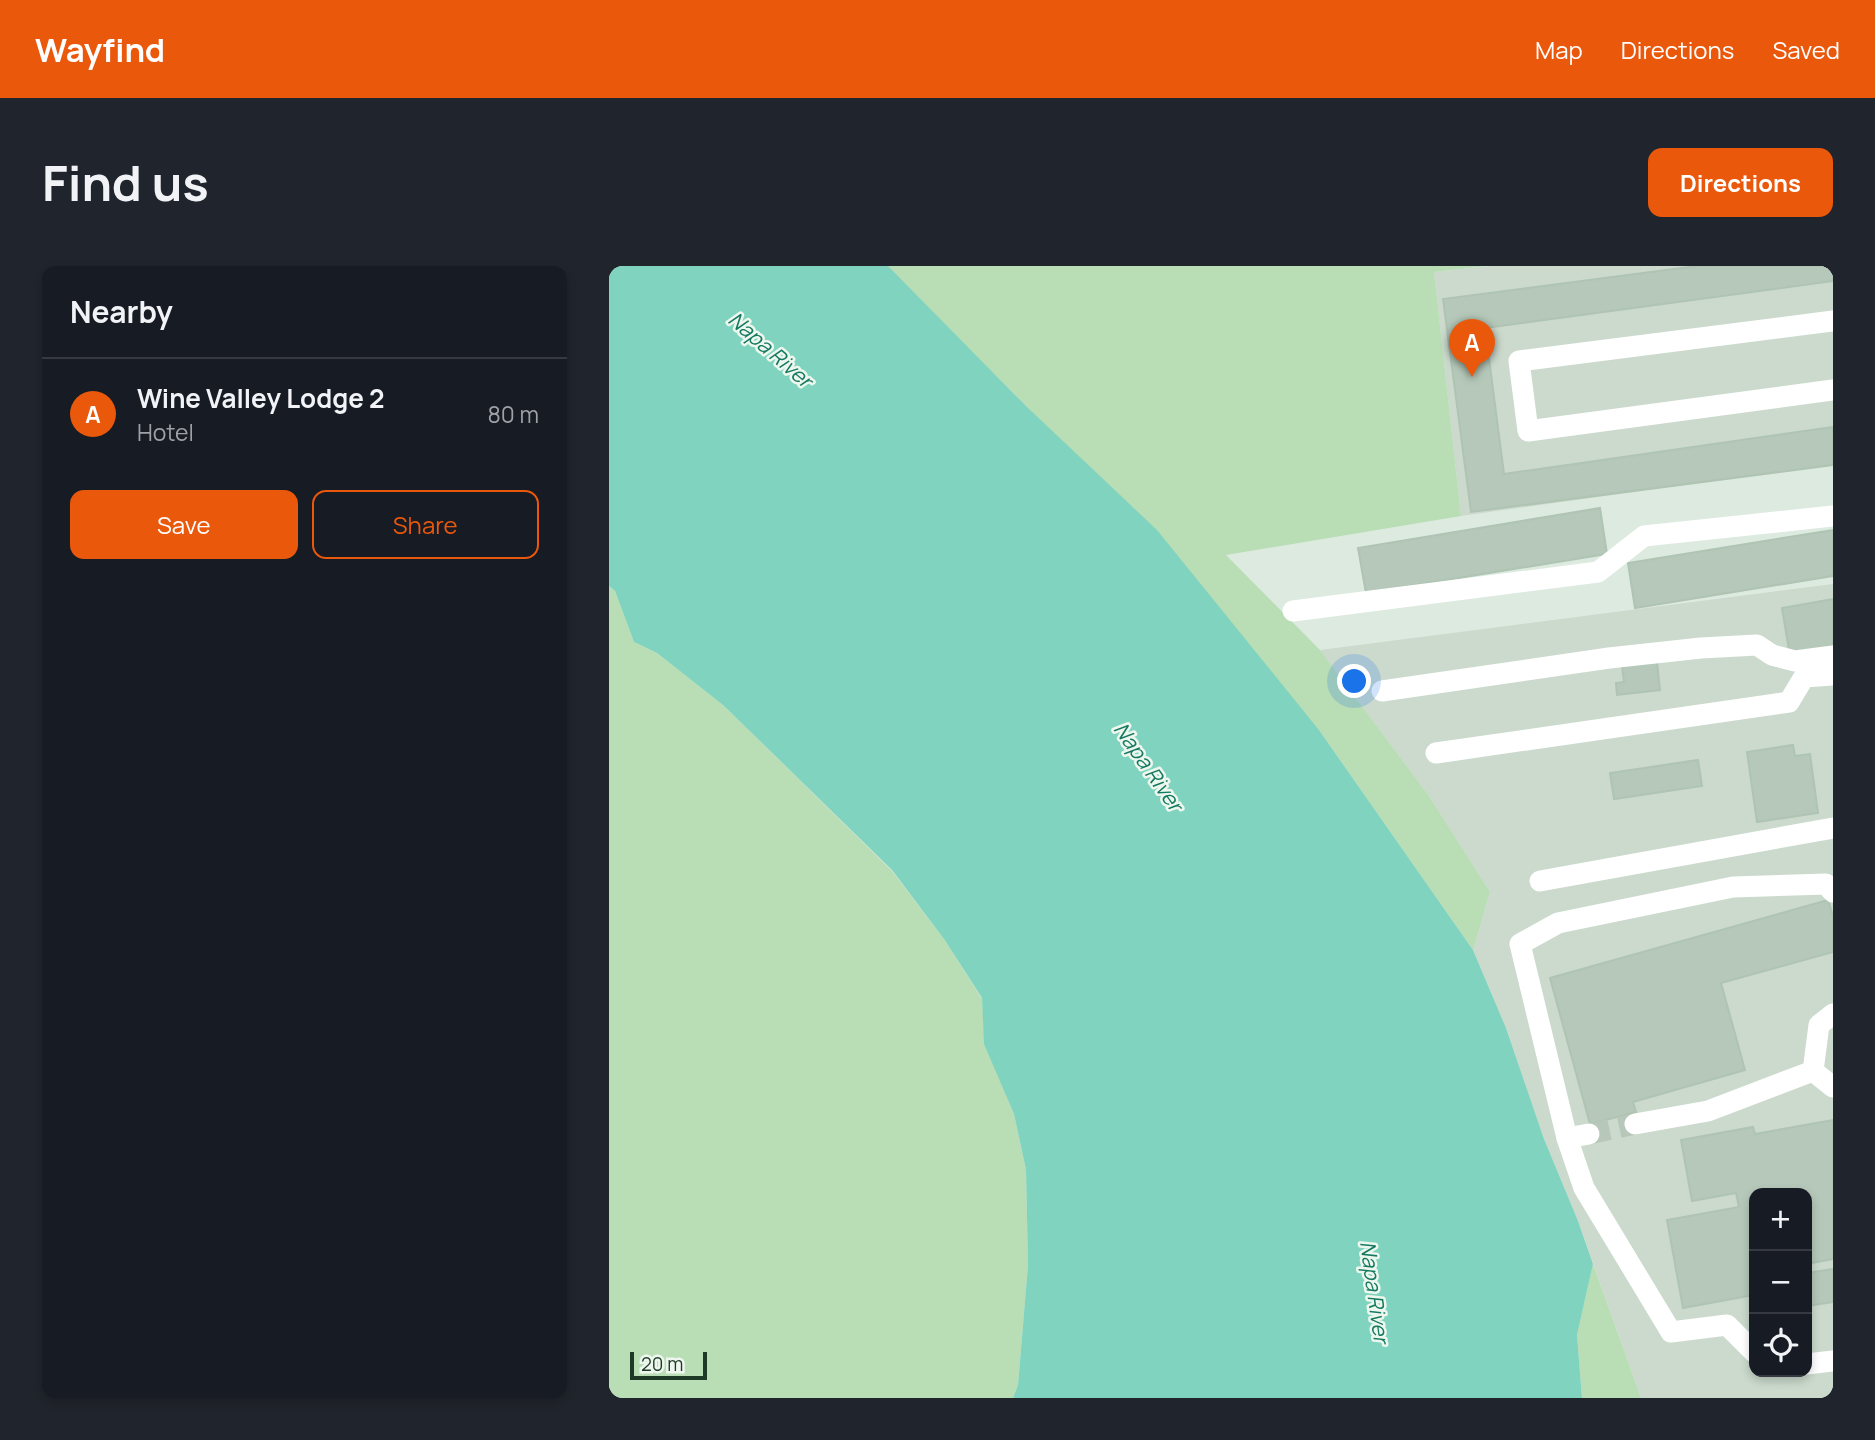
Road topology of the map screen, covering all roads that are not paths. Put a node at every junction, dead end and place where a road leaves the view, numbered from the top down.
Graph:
1 (1833, 321) edge
2 (1833, 390) edge
3 (1833, 516) edge
4 (1293, 611) dead end
5 (1833, 656) edge
6 (1833, 675) edge
7 (1382, 691) dead end
8 (1436, 753) dead end
9 (1833, 828) edge
10 (1539, 881) dead end
11 (1833, 892) edge
12 (1833, 1014) edge
13 (1813, 1071) junction
14 (1833, 1087) edge
15 (1635, 1124) tunnel mouth
16 (1589, 1134) tunnel mouth
17 (1567, 1138) junction
18 (1749, 1347) edge
19 (1833, 1361) edge
20 (1812, 1363) edge

1 - 2 lane
3 - 4 lane
5 - 7 lane
6 - 8 lane
9 - 10 lane
11 - 17 lane
12 - 13 lane
13 - 14 lane
13 - 15 lane
16 - 17 lane
17 - 18 lane
19 - 20 lane

